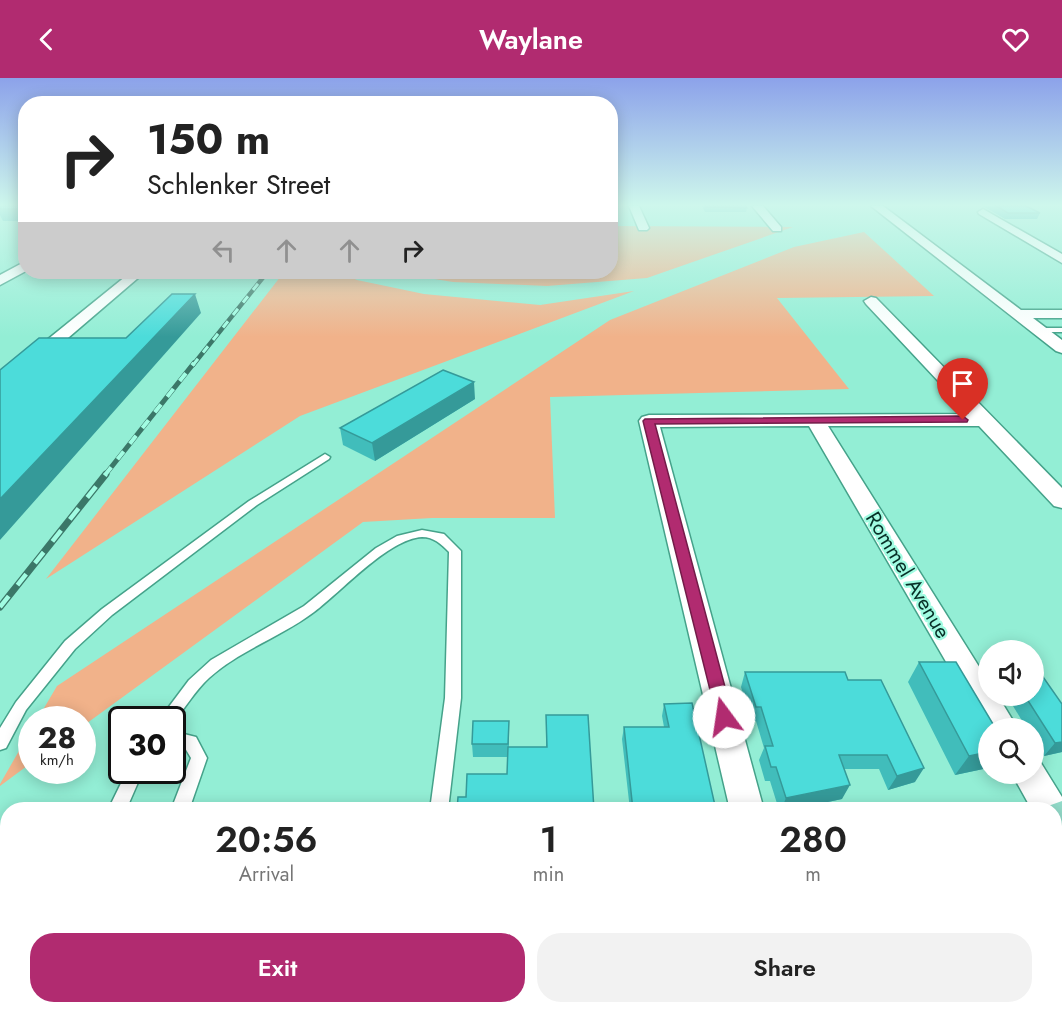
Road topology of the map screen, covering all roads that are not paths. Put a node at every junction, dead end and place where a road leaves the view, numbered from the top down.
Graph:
1 (933, 250) edge
2 (1046, 250) edge
3 (1062, 259) edge
4 (18, 270) edge
5 (130, 279) edge
6 (0, 281) edge
7 (871, 301) dead end
8 (1017, 314) junction
9 (1062, 314) edge
10 (1038, 330) junction
11 (1062, 330) edge
12 (1060, 345) edge
13 (0, 387) edge
14 (984, 420) junction
15 (815, 421) junction
16 (325, 458) dead end
17 (1062, 501) edge
18 (178, 706) edge
19 (995, 718) edge
20 (186, 741) edge
21 (0, 743) edge
22 (129, 784) edge
23 (1035, 784) edge
24 (121, 802) edge
25 (183, 802) edge
26 (440, 802) edge
27 (745, 802) edge
28 (1045, 802) edge

1 - 8 street
2 - 3 street
4 - 6 street
5 - 13 street
7 - 14 street
8 - 9 street
8 - 10 street
10 - 11 lane
10 - 12 street
14 - 15 street
14 - 17 street
15 - 19 street, Rommel Avenue
15 - 27 street
16 - 21 lane
18 - 26 lane
20 - 25 lane
22 - 24 lane
23 - 28 street

